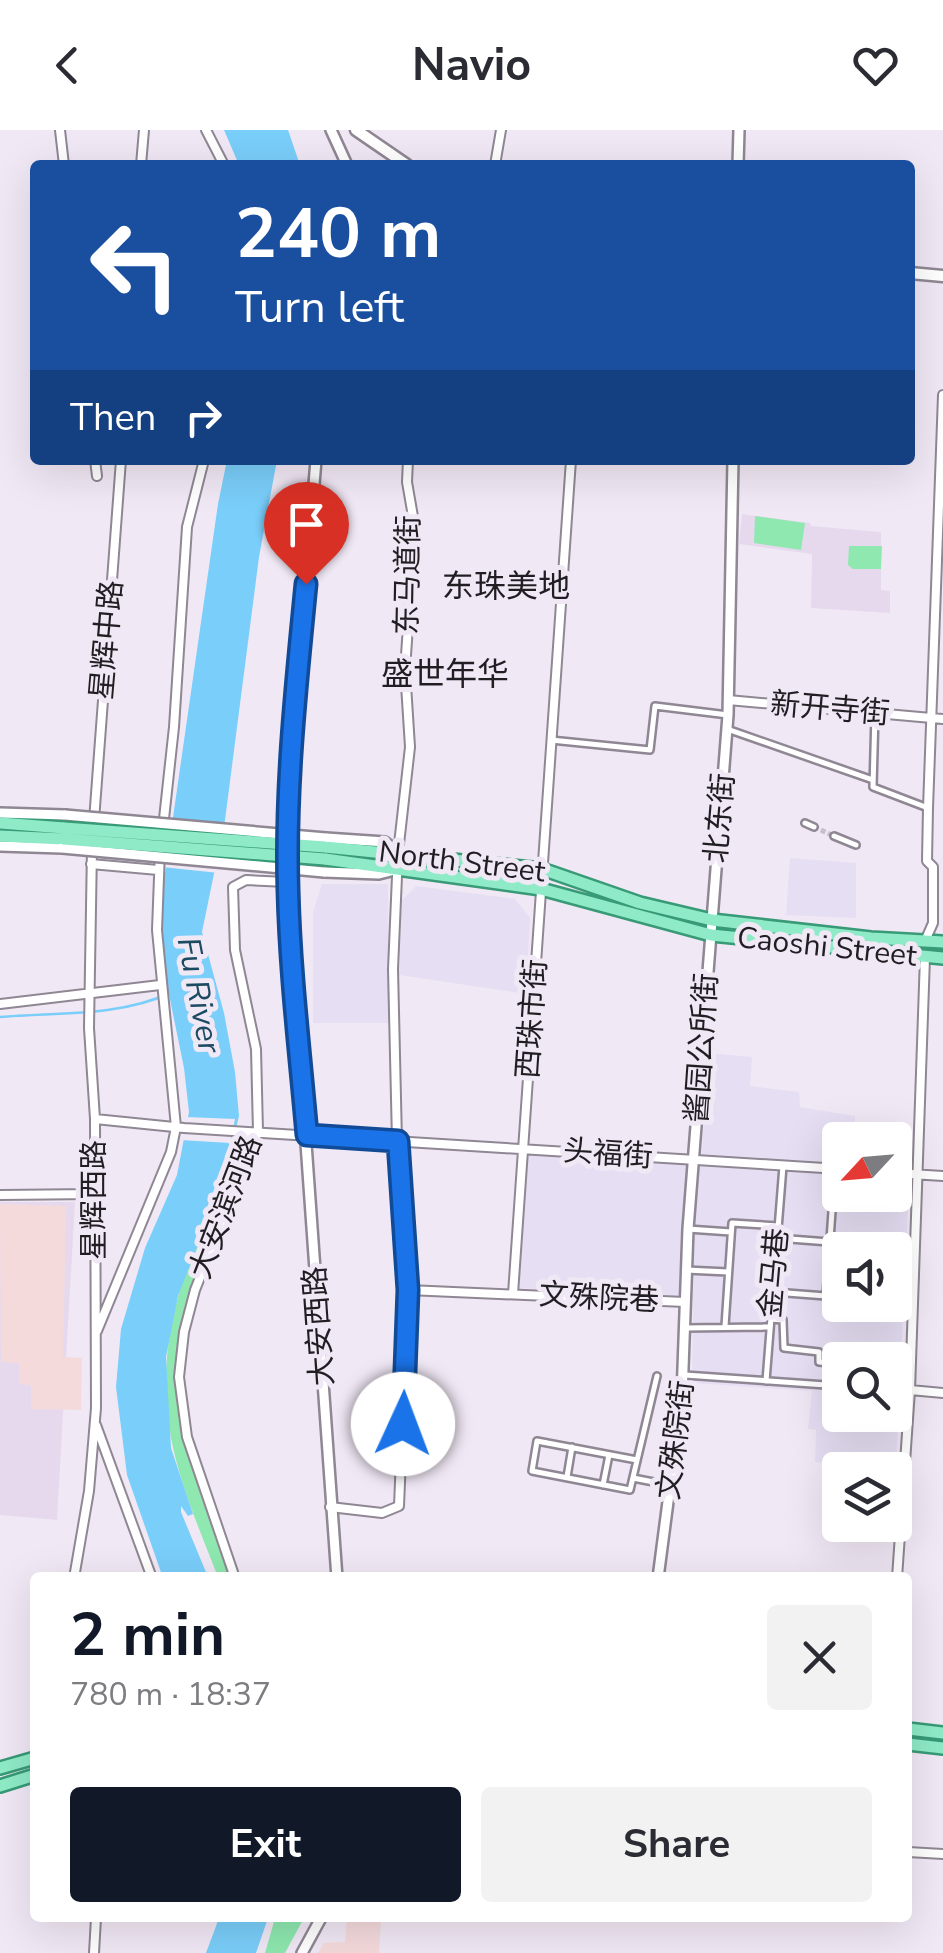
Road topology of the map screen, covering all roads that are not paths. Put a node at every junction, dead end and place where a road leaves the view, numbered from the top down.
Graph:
1 (60, 130) edge
2 (144, 130) edge
3 (206, 130) edge
4 (331, 130) edge
5 (356, 130) edge
6 (500, 130) edge
7 (739, 130) edge
8 (63, 160) edge
9 (142, 160) edge
10 (221, 160) edge
11 (344, 160) edge
12 (400, 160) edge
13 (496, 160) edge
14 (738, 160) edge
15 (915, 273) edge
16 (943, 276) edge
17 (943, 394) edge
18 (96, 465) edge
19 (122, 465) edge
20 (203, 465) edge
21 (316, 465) edge
22 (408, 465) edge
23 (571, 465) edge
24 (733, 465) edge
25 (97, 476) dead end
26 (941, 506) edge
27 (728, 700) junction
28 (874, 713) junction
29 (728, 715) junction
30 (932, 718) junction
31 (943, 719) edge
32 (727, 729) junction
33 (551, 740) junction
34 (873, 780) junction
35 (928, 808) junction
36 (0, 813) edge
37 (94, 821) joint
38 (805, 823) dead end
39 (0, 824) edge
40 (814, 827) tunnel mouth
41 (63, 832) junction
42 (0, 836) edge
43 (834, 836) tunnel mouth
44 (856, 845) dead end
45 (0, 846) edge
46 (398, 853) junction
47 (325, 854) junction
48 (91, 864) junction
49 (397, 869) junction
50 (542, 869) junction
51 (158, 870) junction
52 (288, 882) junction
53 (541, 889) junction
54 (712, 920) junction
55 (711, 936) junction
56 (925, 940) junction
57 (943, 942) edge
58 (925, 957) junction
59 (943, 958) edge
60 (161, 988) junction
61 (89, 997) junction
62 (0, 1004) edge
63 (95, 1119) junction
64 (180, 1128) junction
65 (258, 1132) junction
66 (307, 1135) junction
67 (398, 1141) junction
68 (523, 1149) junction
69 (694, 1160) junction
70 (783, 1166) junction
71 (822, 1168) edge
72 (912, 1174) edge
73 (916, 1174) junction
74 (943, 1176) edge
75 (92, 1194) junction
76 (0, 1195) edge
77 (778, 1226) junction
78 (688, 1228) junction
79 (731, 1232) junction
80 (778, 1238) junction
81 (822, 1241) edge
82 (686, 1270) junction
83 (728, 1272) junction
84 (408, 1290) junction
85 (774, 1292) junction
86 (513, 1294) junction
87 (822, 1296) edge
88 (686, 1302) junction
89 (770, 1322) junction
90 (724, 1326) junction
91 (685, 1328) junction
92 (94, 1335) junction
93 (911, 1342) edge
94 (822, 1362) edge
95 (685, 1375) junction
96 (657, 1376) dead end
97 (766, 1381) junction
98 (822, 1385) edge
99 (912, 1390) edge
100 (943, 1392) edge
101 (94, 1421) junction
102 (908, 1432) edge
103 (572, 1448) junction
104 (609, 1455) junction
105 (637, 1460) junction
106 (567, 1478) junction
107 (633, 1478) junction
108 (603, 1484) junction
109 (672, 1486) junction
110 (330, 1507) junction
111 (75, 1572) edge
112 (150, 1572) edge
113 (233, 1572) edge
114 (336, 1572) edge
115 (659, 1572) edge
116 (897, 1572) edge
117 (912, 1729) edge
118 (943, 1733) edge
119 (912, 1744) edge
120 (943, 1748) edge
121 (30, 1759) edge
122 (0, 1768) edge
123 (30, 1777) edge
124 (0, 1786) edge
125 (912, 1852) edge
126 (943, 1854) edge
127 (96, 1922) edge
128 (319, 1922) edge
129 (94, 1953) edge
130 (302, 1953) edge

1 - 8 street
2 - 9 street
3 - 10 street
4 - 11 street
5 - 12 main road
6 - 13 street
7 - 14 street
15 - 16 main road
17 - 26 street
18 - 25 street
19 - 37 street, 星辉中路
20 - 51 street
21 - 52 street, 大安西路
22 - 46 street, 东马道街
23 - 33 street, 西珠市街
24 - 27 street, 北东街
26 - 30 street
27 - 28 street, 新开寺街
27 - 29 street, 北东街
28 - 30 street, 新开寺街
28 - 34 street
29 - 32 street, 北东街
29 - 33 street
30 - 31 street, 新开寺街
30 - 35 street
32 - 34 street
32 - 54 street, 北东街
33 - 50 street, 西珠市街
34 - 35 street
35 - 56 street
36 - 41 street
37 - 48 street, 星辉西路
38 - 40 street
39 - 41 main road
41 - 42 main road
41 - 45 street
41 - 47 main road, bridge
41 - 47 street, bridge
43 - 44 street
46 - 47 main road, North Street
46 - 49 street, 东马道街
46 - 50 main road, North Street
47 - 49 main road, North Street
48 - 51 street
48 - 61 street, 星辉西路
49 - 53 main road, North Street
49 - 67 street, 东马道街
50 - 53 street, 西珠市街
50 - 54 main road, North Street
51 - 60 street
52 - 65 street, 大安滨河路
52 - 66 street, 大安西路
53 - 55 main road, North Street
53 - 68 street, 西珠市街
54 - 55 street, 北东街
54 - 56 main road, Caoshi Street
55 - 58 main road, Caoshi Street
55 - 69 street, 酱园公所街
56 - 57 main road, Caoshi Street
58 - 59 main road, Caoshi Street
58 - 73 street
60 - 61 street
60 - 64 street
61 - 62 street
61 - 63 street, 星辉西路
63 - 64 street, 头福街
63 - 75 street, 星辉西路
64 - 65 street, 头福街
64 - 92 street
65 - 66 street, 头福街
65 - 113 street, 大安滨河路
66 - 67 street, 头福街
66 - 110 street, 大安西路
67 - 68 street, 头福街
67 - 84 street, 东马道街
68 - 69 street, 头福街
68 - 86 street, 西珠市街
69 - 70 street, 头福街
69 - 78 street, 酱园公所街
70 - 71 street, 头福街
70 - 77 street, 金马巷
72 - 73 street
73 - 74 street
73 - 93 street
75 - 76 street
75 - 92 street, 星辉西路
77 - 79 street
77 - 80 street, 金马巷
78 - 79 street
78 - 82 street, 文殊院街
79 - 83 street
80 - 81 street
80 - 85 street, 金马巷
82 - 83 street
82 - 88 street, 文殊院街
83 - 90 street
84 - 86 street, 文殊院巷
84 - 110 street, 东马道街
85 - 87 street
85 - 89 street, 金马巷
86 - 88 street, 文殊院巷
88 - 91 street, 文殊院街
89 - 90 street
89 - 94 street
89 - 97 street, 金马巷
90 - 91 street
91 - 95 street, 文殊院街
92 - 101 street, 星辉西路
95 - 97 street
95 - 109 street, 文殊院街
96 - 105 street
97 - 98 street
99 - 100 street
101 - 111 street, 星辉西路
101 - 112 street
102 - 116 street
103 - 104 street
103 - 106 street
103 - 106 street
104 - 105 street
104 - 108 street
105 - 107 street
106 - 108 street
107 - 108 street
107 - 109 street
109 - 115 street, 文殊院街
110 - 114 street, 大安西路
117 - 118 main road
119 - 120 main road
121 - 122 main road
123 - 124 main road
125 - 126 street
127 - 129 street
128 - 130 street

